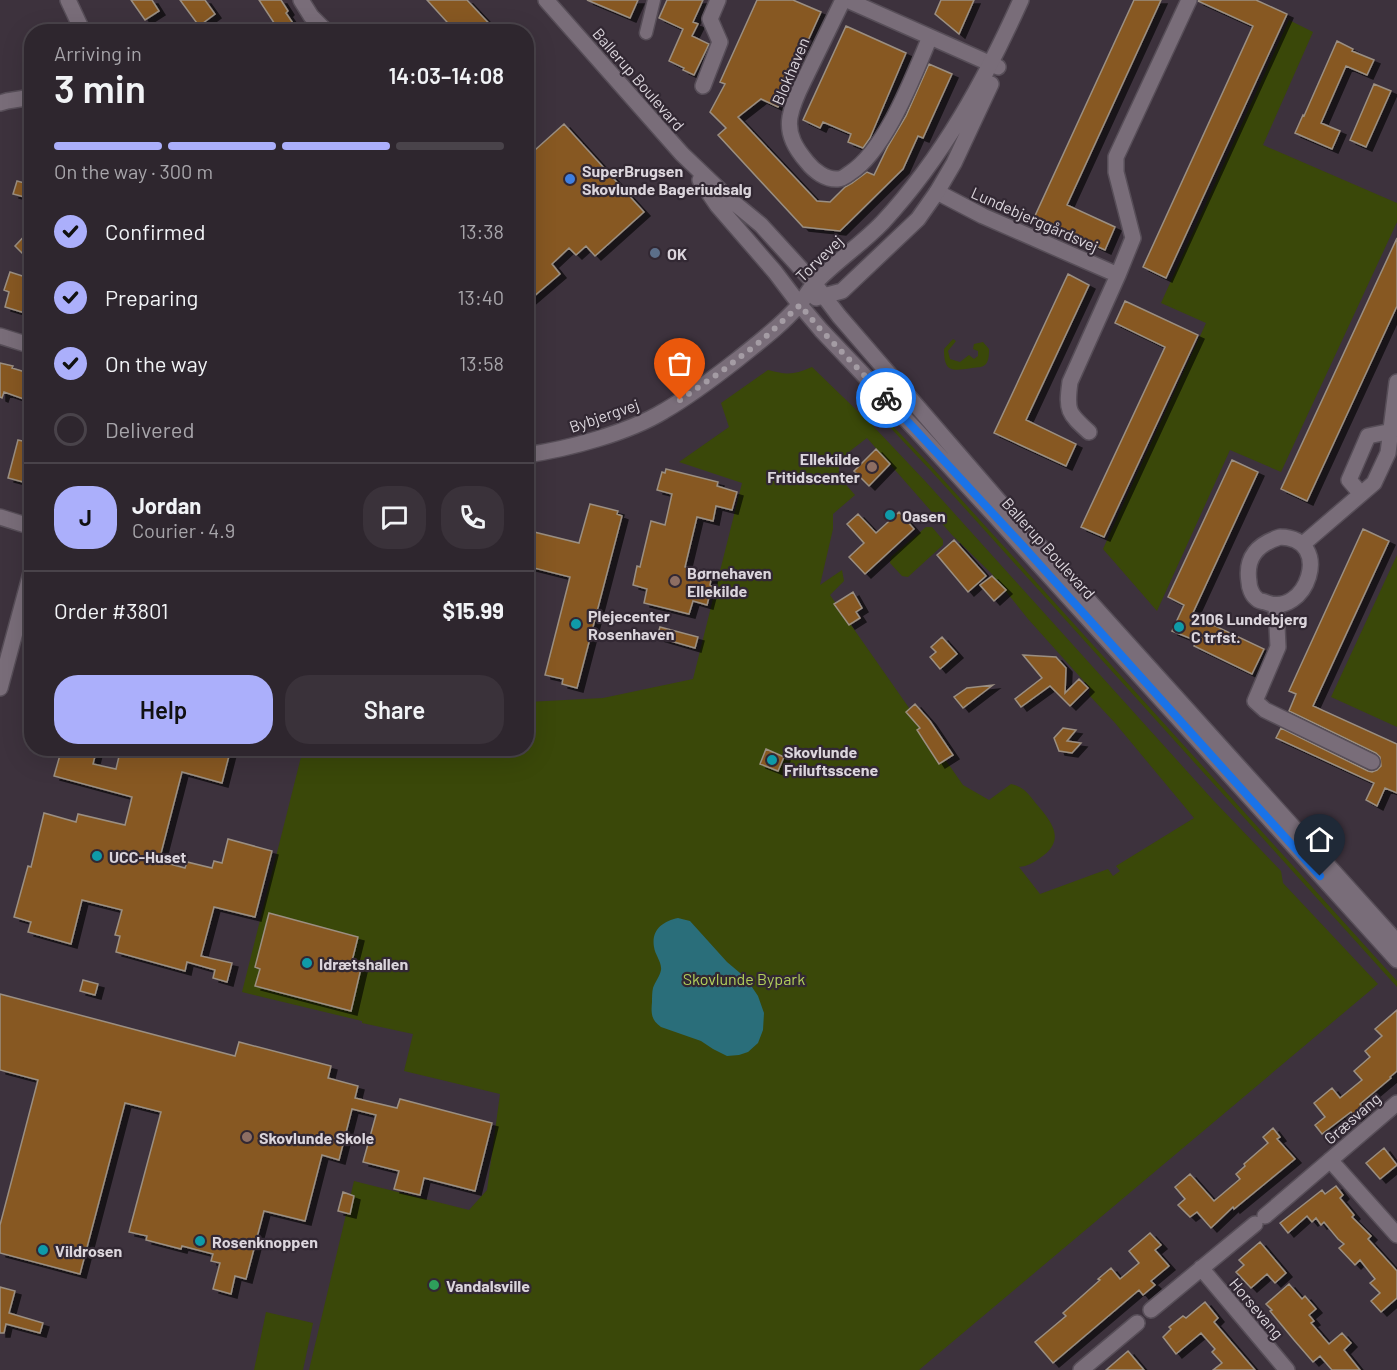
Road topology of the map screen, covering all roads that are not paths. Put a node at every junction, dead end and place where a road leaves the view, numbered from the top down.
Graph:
1 (68, 0) edge
2 (301, 0) edge
3 (546, 0) edge
4 (654, 0) edge
5 (718, 0) edge
6 (845, 0) edge
7 (1021, 0) edge
8 (1030, 0) edge
9 (1189, 0) edge
10 (79, 24) edge
11 (319, 24) edge
12 (646, 33) dead end
13 (930, 37) junction
14 (995, 66) junction
15 (703, 86) dead end
16 (24, 98) edge
17 (0, 103) edge
18 (682, 154) junction
19 (937, 192) junction
20 (1118, 275) junction
21 (814, 284) junction
22 (825, 296) junction
23 (800, 305) junction
24 (0, 336) edge
25 (24, 344) edge
26 (1397, 384) edge
27 (1392, 431) junction
28 (1089, 432) dead end
29 (534, 454) edge
30 (1361, 494) junction
31 (0, 517) edge
32 (24, 524) edge
33 (1303, 544) junction
34 (24, 599) edge
35 (1276, 605) junction
36 (0, 688) edge
37 (1372, 762) dead end
38 (1397, 942) edge
39 (1397, 960) edge
40 (1397, 1102) edge
41 (1330, 1160) junction
42 (1397, 1235) edge
43 (1201, 1268) junction
44 (1151, 1310) dead end
45 (1137, 1323) dead end
46 (1081, 1370) edge
47 (1287, 1370) edge

1 - 10 street
2 - 11 street
3 - 18 street, Ballerup Boulevard
4 - 12 street
5 - 15 street
6 - 13 street, Blokhaven
6 - 13 street, Blokhaven
7 - 14 street, Torvevej
8 - 14 street, Torvevej
9 - 20 street
13 - 14 street, Blokhaven
14 - 19 street, Torvevej
14 - 21 street, Torvevej
16 - 17 street
18 - 21 street, Ballerup Boulevard
18 - 23 street, Ballerup Boulevard
19 - 20 street, Lundebjerggårdsvej
19 - 22 street, Torvevej
20 - 28 street
21 - 22 street, Ballerup Boulevard
21 - 23 street, Torvevej
22 - 23 street, Torvevej
22 - 38 street, Ballerup Boulevard
23 - 29 street, Bybjergvej
23 - 39 street, Ballerup Boulevard
24 - 25 street
26 - 27 street
27 - 30 street
27 - 30 street
30 - 33 street
31 - 32 street
33 - 35 street
33 - 35 street
34 - 36 street
35 - 37 street
40 - 41 street, Græsvang
41 - 42 street, Græsvang
41 - 43 street, Græsvang
43 - 44 street
43 - 47 street, Horsevang
45 - 46 street

